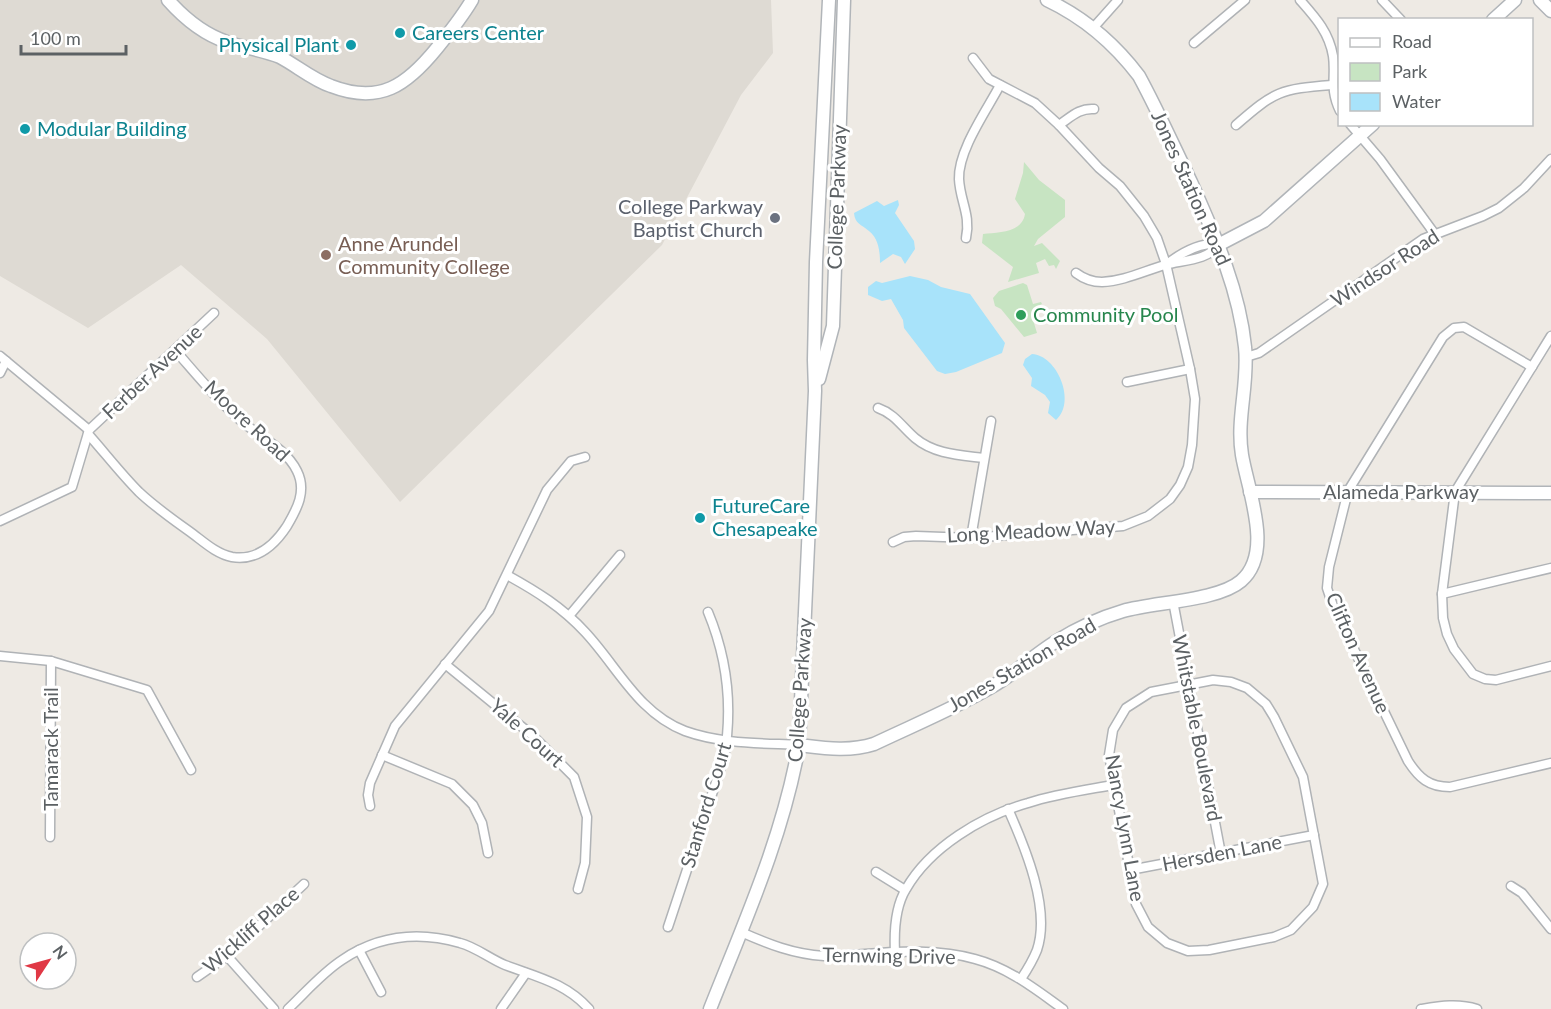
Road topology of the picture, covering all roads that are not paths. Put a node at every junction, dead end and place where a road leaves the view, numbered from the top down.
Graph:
1 (168, 0) edge
2 (472, 0) edge
3 (829, 0) edge
4 (844, 0) edge
5 (1047, 0) edge
6 (1118, 0) edge
7 (1245, 0) edge
8 (1300, 0) edge
9 (1382, 0) edge
10 (1515, 0) edge
11 (1540, 0) edge
12 (1551, 11) edge
13 (1399, 18) edge
14 (1495, 18) edge
15 (1094, 27) junction
16 (1194, 42) dead end
17 (973, 58) dead end
18 (1000, 85) junction
19 (1332, 85) junction
20 (1338, 104) edge
21 (1094, 109) dead end
22 (1059, 125) junction
23 (1236, 125) dead end
24 (1352, 126) edge
25 (1371, 126) edge
26 (1360, 136) junction
27 (1551, 159) edge
28 (837, 215) junction
29 (1434, 233) junction
30 (966, 238) dead end
31 (1220, 244) junction
32 (816, 262) junction
33 (1166, 264) junction
34 (1076, 273) dead end
35 (214, 313) dead end
36 (833, 326) junction
37 (1551, 336) edge
38 (175, 350) junction
39 (1246, 357) junction
40 (3, 359) edge
41 (1532, 367) junction
42 (1190, 369) junction
43 (0, 373) edge
44 (1127, 382) dead end
45 (815, 392) junction
46 (878, 408) dead end
47 (991, 421) dead end
48 (89, 432) junction
49 (585, 457) dead end
50 (983, 458) junction
51 (1348, 491) junction
52 (1250, 492) junction
53 (1455, 492) junction
54 (1551, 493) edge
55 (0, 521) edge
56 (971, 538) junction
57 (893, 542) dead end
58 (620, 555) dead end
59 (1551, 568) edge
60 (507, 575) junction
61 (1442, 594) junction
62 (1173, 601) junction
63 (708, 612) dead end
64 (569, 616) junction
65 (0, 656) edge
66 (51, 661) junction
67 (445, 664) junction
68 (1551, 666) edge
69 (1188, 685) junction
70 (727, 741) junction
71 (799, 745) junction
72 (382, 755) junction
73 (1551, 763) edge
74 (191, 770) dead end
75 (1113, 785) junction
76 (370, 806) dead end
77 (1008, 809) junction
78 (1314, 835) junction
79 (50, 837) dead end
80 (488, 853) dead end
81 (1221, 854) junction
82 (1130, 870) junction
83 (876, 872) dead end
84 (304, 884) dead end
85 (1511, 886) dead end
86 (578, 889) dead end
87 (905, 890) junction
88 (668, 927) dead end
89 (1551, 929) edge
90 (741, 932) junction
91 (359, 950) junction
92 (895, 952) junction
93 (227, 956) junction
94 (526, 973) junction
95 (197, 976) dead end
96 (1021, 979) junction
97 (381, 992) dead end
98 (274, 1009) edge
99 (288, 1009) edge
100 (501, 1009) edge
101 (589, 1009) edge
102 (710, 1009) edge
103 (1063, 1009) edge
104 (1421, 1009) edge
105 (1477, 1009) edge

1 - 2 street
3 - 32 street, College Parkway
4 - 28 street, College Parkway
5 - 15 street, Jones Station Road
6 - 15 street
7 - 16 street
8 - 19 street
9 - 13 street
10 - 14 street
11 - 12 street
15 - 31 street, Jones Station Road
17 - 18 street, Long Meadow Way
18 - 22 street, Long Meadow Way
18 - 30 street
19 - 20 street
19 - 23 street
21 - 22 street
22 - 33 street, Long Meadow Way
24 - 26 street
25 - 26 street
26 - 29 street
26 - 31 street
27 - 29 street, Windsor Road
28 - 32 street
28 - 36 street, College Parkway
29 - 39 street, Windsor Road
31 - 33 street
31 - 39 street, Jones Station Road
32 - 36 street
32 - 45 street, College Parkway
33 - 34 street
33 - 42 street, Long Meadow Way
35 - 38 street, Ferber Avenue
36 - 45 street, College Parkway
37 - 41 street
38 - 48 street, Ferber Avenue
38 - 48 street, Moore Road
39 - 52 street, Jones Station Road
40 - 43 street
40 - 48 street, Moore Road
41 - 51 street, Clifton Avenue
41 - 53 street
42 - 44 street
42 - 56 street, Long Meadow Way
45 - 71 street, College Parkway
46 - 50 street
47 - 50 street
48 - 55 street
49 - 60 street
50 - 56 street
51 - 52 street, Alameda Parkway
51 - 53 street, Alameda Parkway
51 - 73 street, Clifton Avenue
52 - 62 street, Jones Station Road
53 - 54 street, Alameda Parkway
53 - 61 street
56 - 57 street, Long Meadow Way
58 - 64 street
59 - 61 street
60 - 64 street
60 - 67 street
61 - 68 street
62 - 69 street, Whitstable Boulevard
62 - 71 street, Jones Station Road
63 - 70 street, Stanford Court
64 - 70 street
65 - 66 street
66 - 74 street
66 - 79 street, Tamarack Trail
67 - 72 street
67 - 86 street, Yale Court
69 - 75 street, Nancy Lynn Lane
69 - 78 street, Nancy Lynn Lane
69 - 81 street, Whitstable Boulevard
70 - 71 street
70 - 88 street, Stanford Court
71 - 90 street, College Parkway
72 - 76 street
72 - 80 street
75 - 77 street
75 - 82 street, Nancy Lynn Lane
77 - 87 street
77 - 96 street
78 - 81 street, Hersden Lane
78 - 82 street, Nancy Lynn Lane
81 - 82 street, Hersden Lane
83 - 87 street
84 - 93 street, Wickliff Place
85 - 89 street
87 - 92 street
90 - 92 street, Ternwing Drive
90 - 102 street, College Parkway
91 - 94 street
91 - 97 street
91 - 99 street
92 - 96 street, Ternwing Drive
93 - 95 street, Wickliff Place
93 - 98 street
94 - 100 street
94 - 101 street
96 - 103 street, Ternwing Drive
104 - 105 street

